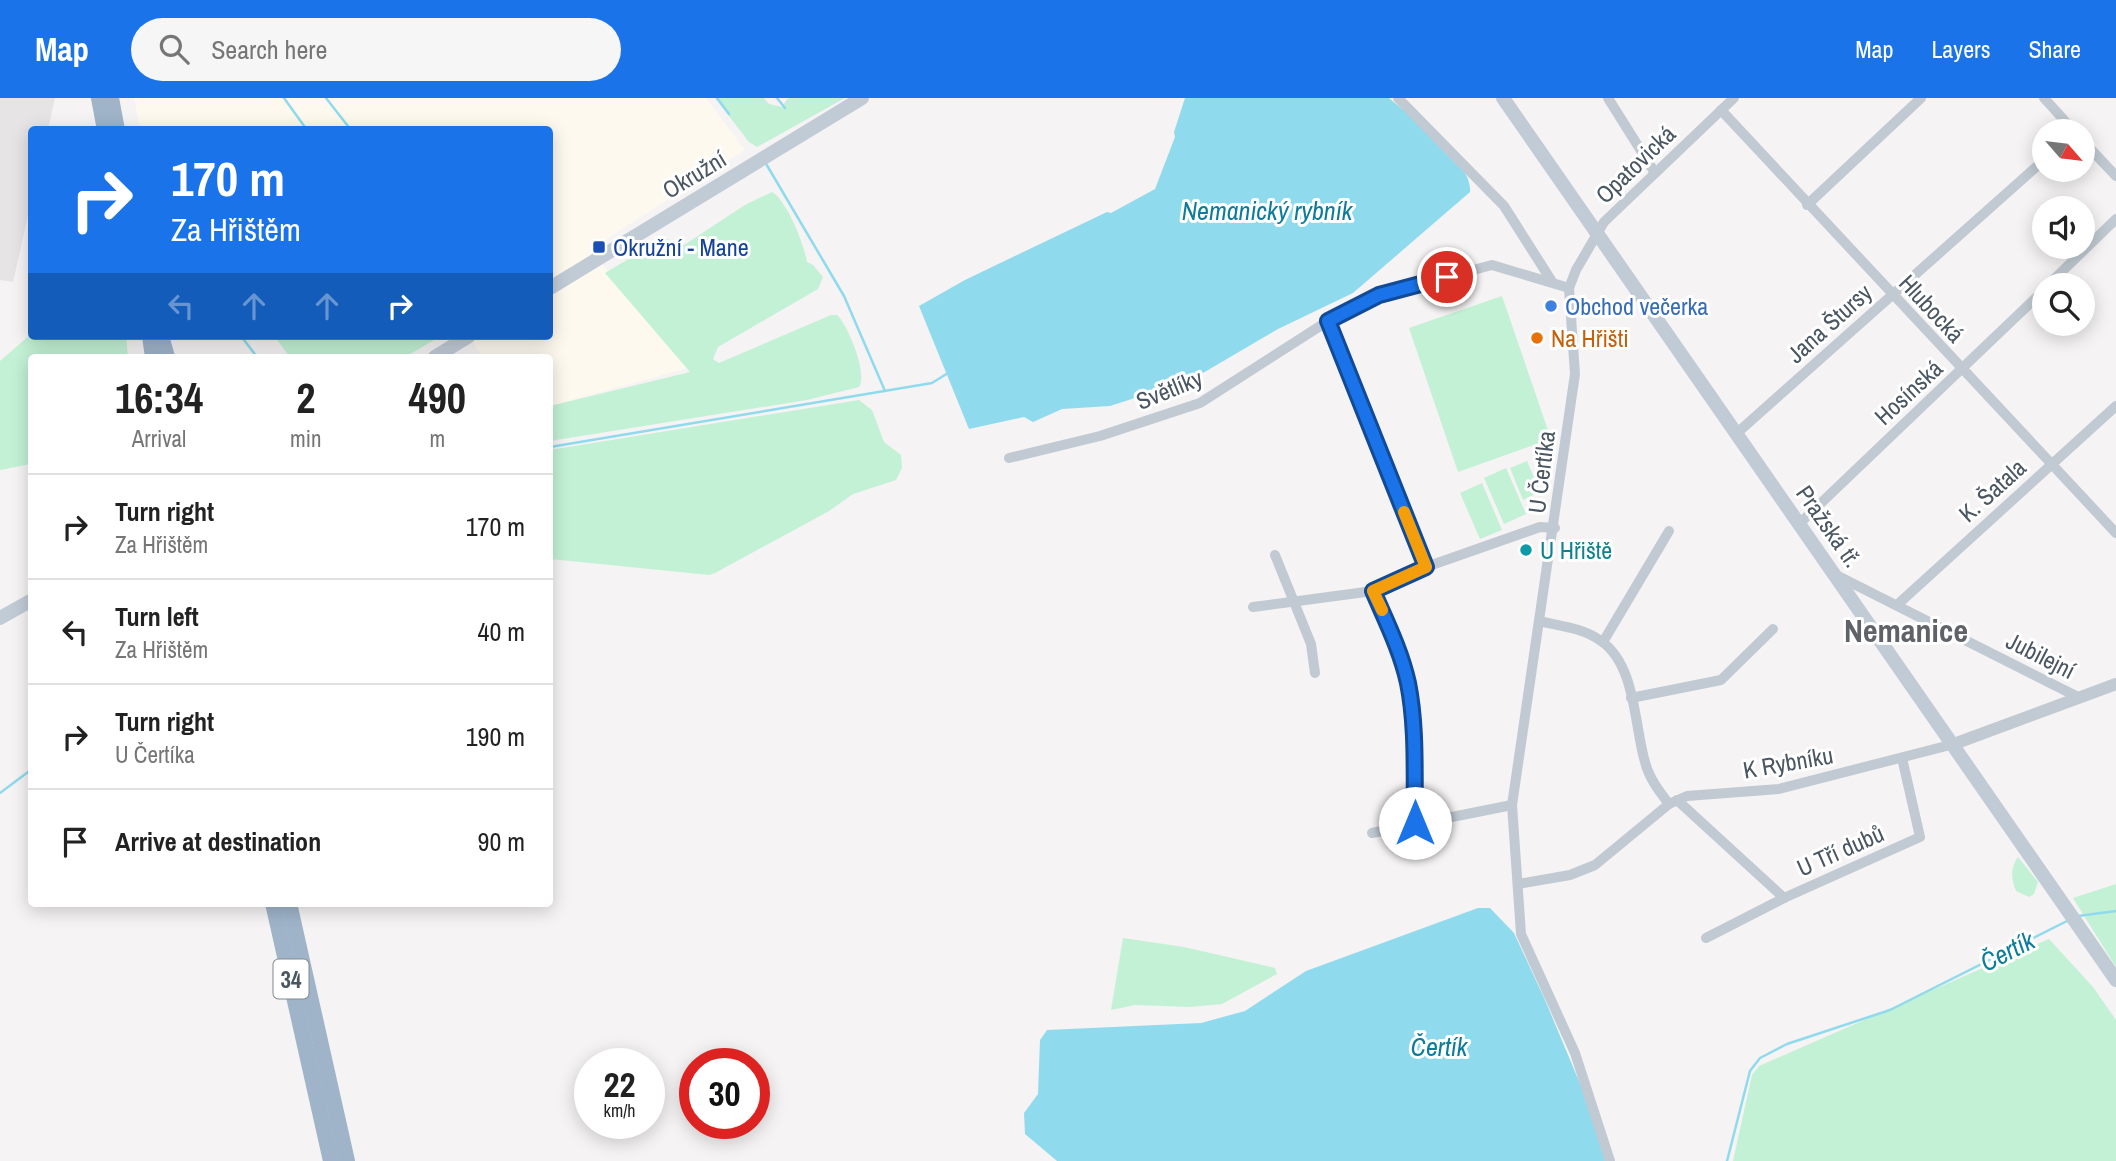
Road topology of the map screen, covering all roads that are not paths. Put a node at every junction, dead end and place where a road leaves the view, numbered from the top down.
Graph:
1 (99, 98) edge
2 (111, 98) edge
3 (862, 98) edge
4 (1398, 98) edge
5 (1503, 98) edge
6 (1608, 98) edge
7 (1734, 98) edge
8 (1921, 98) edge
9 (2044, 98) edge
10 (1721, 110) junction
11 (2063, 119) edge
12 (104, 126) edge
13 (116, 126) edge
14 (2095, 154) edge
15 (2032, 171) edge
16 (1655, 173) junction
17 (2116, 176) edge
18 (1807, 205) junction
19 (2116, 219) edge
20 (1598, 234) junction
21 (2060, 273) edge
22 (1551, 280) junction
23 (553, 286) edge
24 (1569, 288) junction
25 (1892, 295) junction
26 (2032, 302) edge
27 (1328, 321) junction
28 (463, 340) edge
29 (440, 354) edge
30 (1961, 371) junction
31 (2116, 406) edge
32 (1737, 433) junction
33 (1009, 458) dead end
34 (2052, 465) junction
35 (1799, 524) junction
36 (1555, 528) junction
37 (1670, 531) dead end
38 (2116, 533) edge
39 (1275, 555) dead end
40 (1426, 567) junction
41 (1835, 575) junction
42 (1373, 591) junction
43 (28, 602) edge
44 (1293, 603) junction
45 (1897, 605) junction
46 (1253, 607) dead end
47 (0, 618) edge
48 (1539, 621) junction
49 (1773, 629) dead end
50 (1603, 642) junction
51 (1315, 673) dead end
52 (2116, 684) edge
53 (1631, 698) junction
54 (2080, 698) junction
55 (1954, 744) junction
56 (1902, 758) junction
57 (1673, 802) junction
58 (1512, 805) junction
59 (1415, 823) junction
60 (1372, 833) dead end
61 (1518, 884) junction
62 (1784, 898) junction
63 (274, 907) edge
64 (290, 907) edge
65 (1706, 938) dead end
66 (2116, 980) edge
67 (331, 1161) edge
68 (347, 1161) edge
69 (1610, 1161) edge

1 - 12 highway
2 - 13 highway
3 - 23 main road, Okružní
4 - 22 street
5 - 20 main road, Pražská tř.
6 - 16 street
7 - 10 street, Opatovická
8 - 18 street
9 - 11 street
10 - 16 street, Opatovická
10 - 18 street, Hlubocká
14 - 17 street
15 - 25 street, Jana Štursy
16 - 20 street, Opatovická
18 - 25 street, Hlubocká
19 - 21 street
20 - 24 street, Opatovická
20 - 32 main road, Pražská tř.
22 - 24 street
22 - 27 street
24 - 36 street, U Čertíka
25 - 30 street, Hlubocká
25 - 32 street, Jana Štursy
26 - 30 street, Hosínská
27 - 33 street, Světlíky
27 - 40 street
28 - 29 main road
30 - 34 street, Hlubocká
30 - 35 street, Hosínská
31 - 34 street, K. Šatala
32 - 35 main road, Pražská tř.
34 - 38 street, Hlubocká
34 - 45 street, K. Šatala
35 - 41 main road, Pražská tř.
36 - 40 street
36 - 48 street, U Čertíka
37 - 50 street
39 - 44 street
40 - 42 street
41 - 45 street, Jubilejní
41 - 55 main road, Pražská tř.
42 - 44 street
42 - 59 street
43 - 47 main road
44 - 46 street
44 - 51 street
45 - 54 street, Jubilejní
48 - 50 street
48 - 58 street, U Čertíka
49 - 53 street
50 - 53 street
52 - 54 street, Jubilejní
53 - 57 street
54 - 55 street, K Rybníku
55 - 56 street, K Rybníku
55 - 66 main road, Pražská tř.
56 - 57 street, K Rybníku
56 - 62 street, U Tří dubů
57 - 61 street, K Rybníku
57 - 62 street
58 - 59 street
58 - 61 street, U Čertíka
59 - 60 street
61 - 69 street, U Čertíka
62 - 65 street, U Tří dubů
63 - 67 highway, 34
64 - 68 highway, 34

